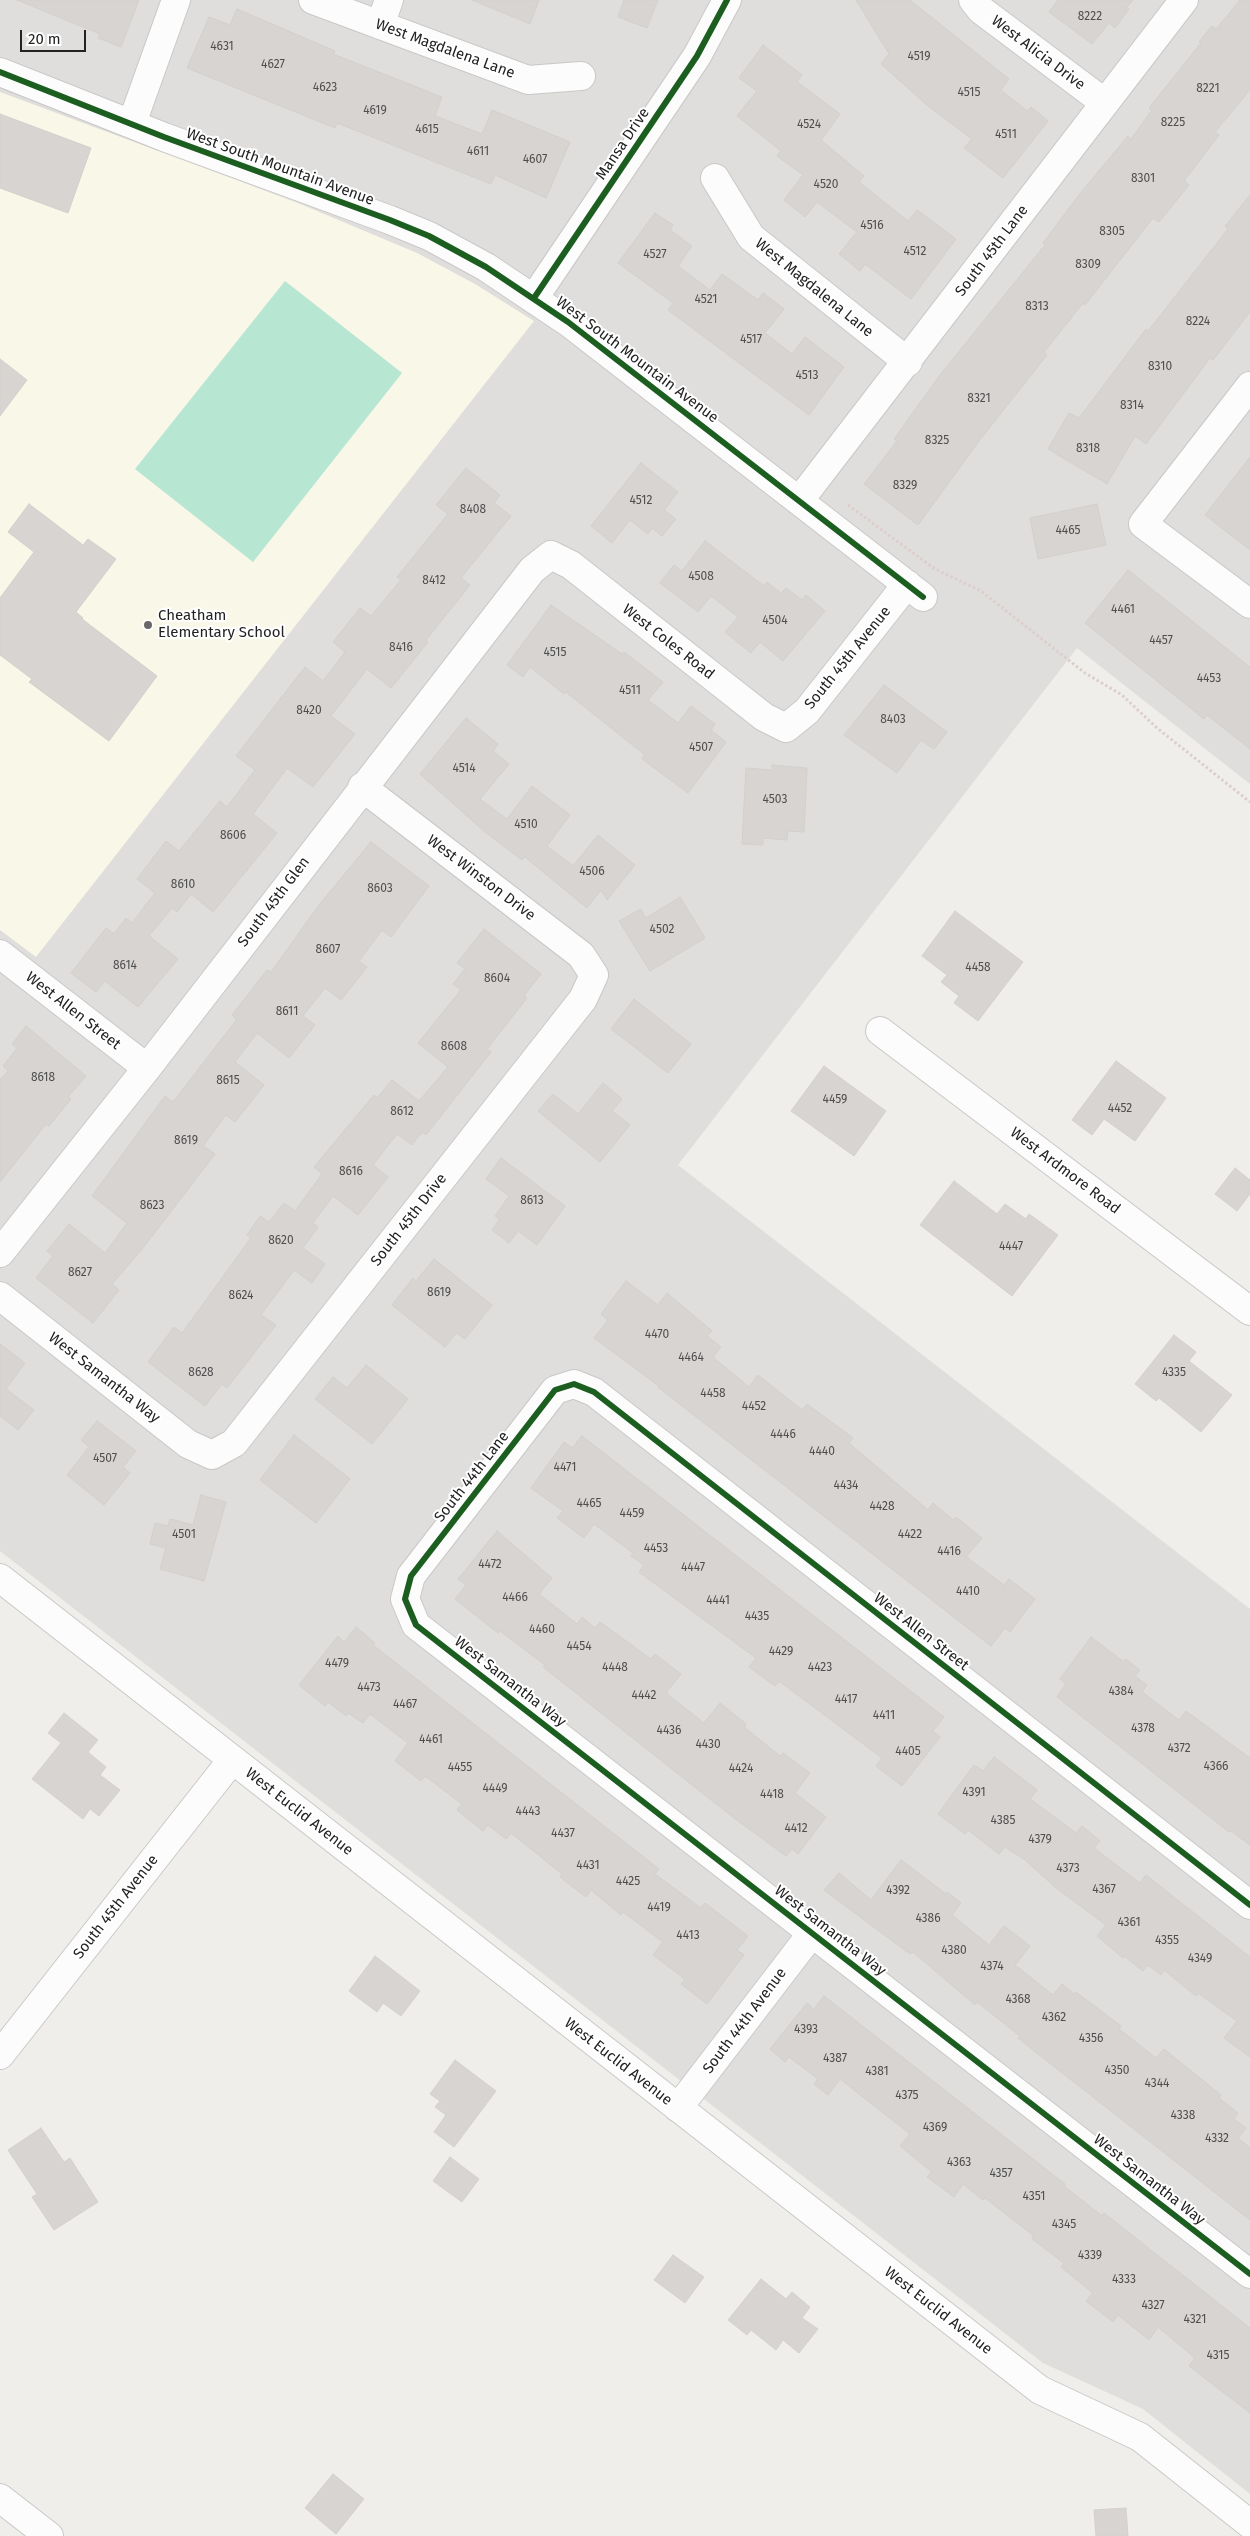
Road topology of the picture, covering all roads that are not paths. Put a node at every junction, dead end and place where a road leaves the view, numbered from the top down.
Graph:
1 (176, 0) edge
2 (312, 0) edge
3 (727, 0) edge
4 (973, 0) edge
5 (1184, 0) edge
6 (384, 12) edge
7 (0, 72) edge
8 (581, 76) dead end
9 (1106, 103) junction
10 (132, 123) junction
11 (715, 178) dead end
12 (534, 298) junction
13 (908, 362) junction
14 (1250, 386) edge
15 (800, 501) junction
16 (551, 555) joint
17 (915, 591) joint
18 (1250, 604) edge
19 (786, 728) joint
20 (362, 787) junction
21 (0, 954) edge
22 (594, 975) joint
23 (880, 1031) dead end
24 (147, 1068) junction
25 (0, 1254) edge
26 (0, 1296) edge
27 (1250, 1311) edge
28 (574, 1384) joint
29 (212, 1455) joint
30 (0, 1578) edge
31 (405, 1599) joint
32 (232, 1760) junction
33 (1250, 1905) edge
34 (812, 1933) junction
35 (0, 2055) edge
36 (678, 2108) junction
37 (1250, 2274) edge
38 (0, 2498) edge
39 (1250, 2524) edge
40 (49, 2536) edge

1 - 10 street
2 - 6 street, West Magdalena Lane
3 - 12 street, Mansa Drive
4 - 9 street, West Alicia Drive
5 - 9 street, South 45th Lane
6 - 8 street, West Magdalena Lane
7 - 10 street, West South Mountain Avenue
9 - 13 street, South 45th Lane
10 - 12 street, West South Mountain Avenue
11 - 13 street, West Magdalena Lane
12 - 15 street, West South Mountain Avenue
13 - 15 street, South 45th Lane
14 - 18 street
15 - 17 street, West South Mountain Avenue
16 - 19 street, West Coles Road
16 - 20 street, South 45th Glen
17 - 19 street, South 45th Avenue
20 - 22 street, West Winston Drive
20 - 24 street, South 45th Glen
21 - 24 street, West Allen Street
22 - 29 street, South 45th Drive
23 - 27 street, West Ardmore Road
24 - 25 street, South 45th Glen
26 - 29 street, West Samantha Way
28 - 31 street, South 44th Lane
28 - 33 street, West Allen Street
30 - 32 street, West Euclid Avenue
31 - 34 street, West Samantha Way
32 - 35 street, South 45th Avenue
32 - 36 street, West Euclid Avenue
34 - 36 street, South 44th Avenue
34 - 37 street, West Samantha Way
36 - 39 street, West Euclid Avenue
38 - 40 street

